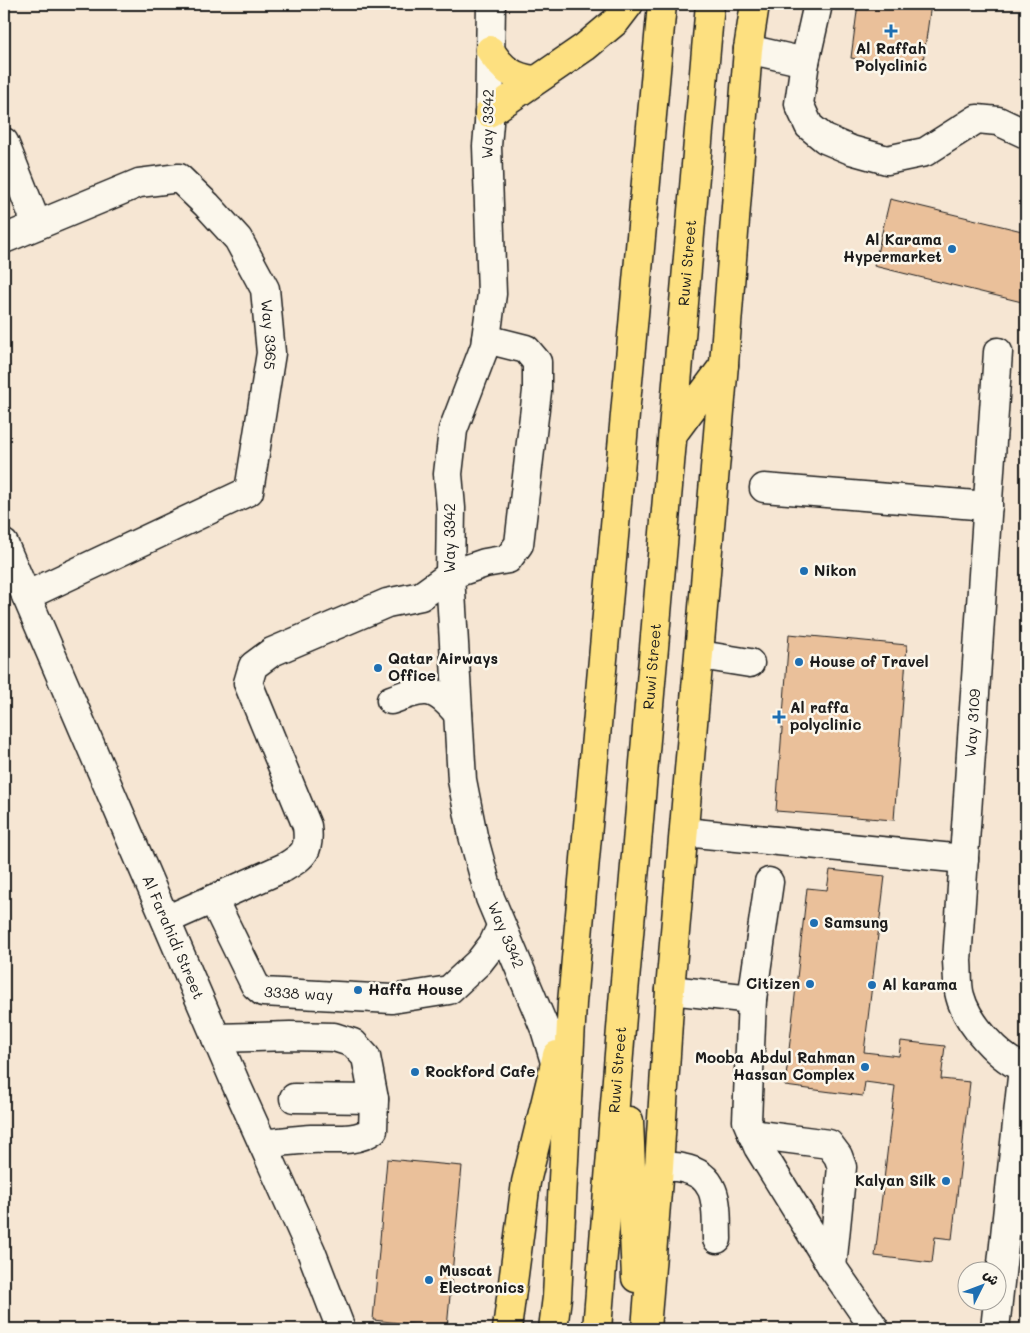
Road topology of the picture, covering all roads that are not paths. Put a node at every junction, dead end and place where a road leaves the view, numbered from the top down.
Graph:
1 (491, 4) edge
2 (629, 4) edge
3 (648, 4) edge
4 (662, 4) edge
5 (710, 4) edge
6 (755, 4) edge
7 (818, 4) edge
8 (748, 49) junction
9 (490, 50) junction
10 (806, 62) junction
11 (535, 80) junction
12 (654, 85) junction
13 (489, 113) junction
14 (1026, 134) edge
15 (4, 142) edge
16 (38, 225) junction
17 (4, 240) edge
18 (486, 339) junction
19 (998, 352) dead end
20 (724, 364) junction
21 (673, 434) junction
22 (764, 488) dead end
23 (988, 506) junction
24 (4, 544) edge
25 (450, 575) junction
26 (26, 596) junction
27 (421, 596) junction
28 (453, 614) junction
29 (700, 655) junction
30 (750, 663) dead end
31 (392, 700) dead end
32 (458, 714) junction
33 (684, 832) junction
34 (964, 859) junction
35 (769, 882) dead end
36 (212, 899) junction
37 (166, 920) junction
38 (501, 926) junction
39 (670, 990) junction
40 (752, 999) junction
41 (572, 1003) junction
42 (623, 1004) junction
43 (216, 1038) junction
44 (555, 1062) junction
45 (1025, 1069) edge
46 (294, 1098) dead end
47 (374, 1099) junction
48 (752, 1134) junction
49 (263, 1144) junction
50 (659, 1166) junction
51 (717, 1239) dead end
52 (832, 1267) junction
53 (341, 1329) edge
54 (508, 1329) edge
55 (554, 1329) edge
56 (597, 1329) edge
57 (638, 1329) edge
58 (646, 1329) edge
59 (875, 1329) edge
60 (995, 1329) edge

1 - 9 street, Way 3342
2 - 11 main road
3 - 12 main road
4 - 12 main road
5 - 21 main road, Ruwi Street
6 - 8 main road
7 - 10 street
8 - 10 street
8 - 20 main road
9 - 11 main road
9 - 13 street, Way 3342
10 - 14 street
11 - 13 main road
12 - 41 main road
13 - 18 street, Way 3342
15 - 16 street
16 - 17 street, Way 3365
16 - 26 street, Way 3365
18 - 25 street, Way 3342
18 - 25 street
19 - 23 street, Way 3109
20 - 21 main road
20 - 29 main road
21 - 42 main road, Ruwi Street
22 - 23 street
23 - 34 street, Way 3109
24 - 26 street, Al Farahidi Street
25 - 27 street
25 - 28 street, Way 3342
26 - 37 street, Al Farahidi Street
27 - 28 street
27 - 36 street
28 - 32 street, Way 3342
29 - 30 street
29 - 33 main road
31 - 32 street
32 - 38 street, Way 3342
33 - 34 street
33 - 39 main road
34 - 45 street, Way 3109
35 - 40 street
36 - 37 street
36 - 38 street, 3338 way
37 - 43 street, Al Farahidi Street
38 - 44 street, Way 3342
39 - 40 street
39 - 50 main road
40 - 48 street
41 - 44 main road
41 - 55 main road
42 - 56 main road, Ruwi Street
42 - 57 main road
43 - 47 street
43 - 49 street, Al Farahidi Street
44 - 54 main road
45 - 60 street, Way 3109
46 - 47 street
47 - 49 street
48 - 52 street
48 - 52 street
49 - 53 street, Al Farahidi Street
50 - 51 street
50 - 58 main road
52 - 59 street

